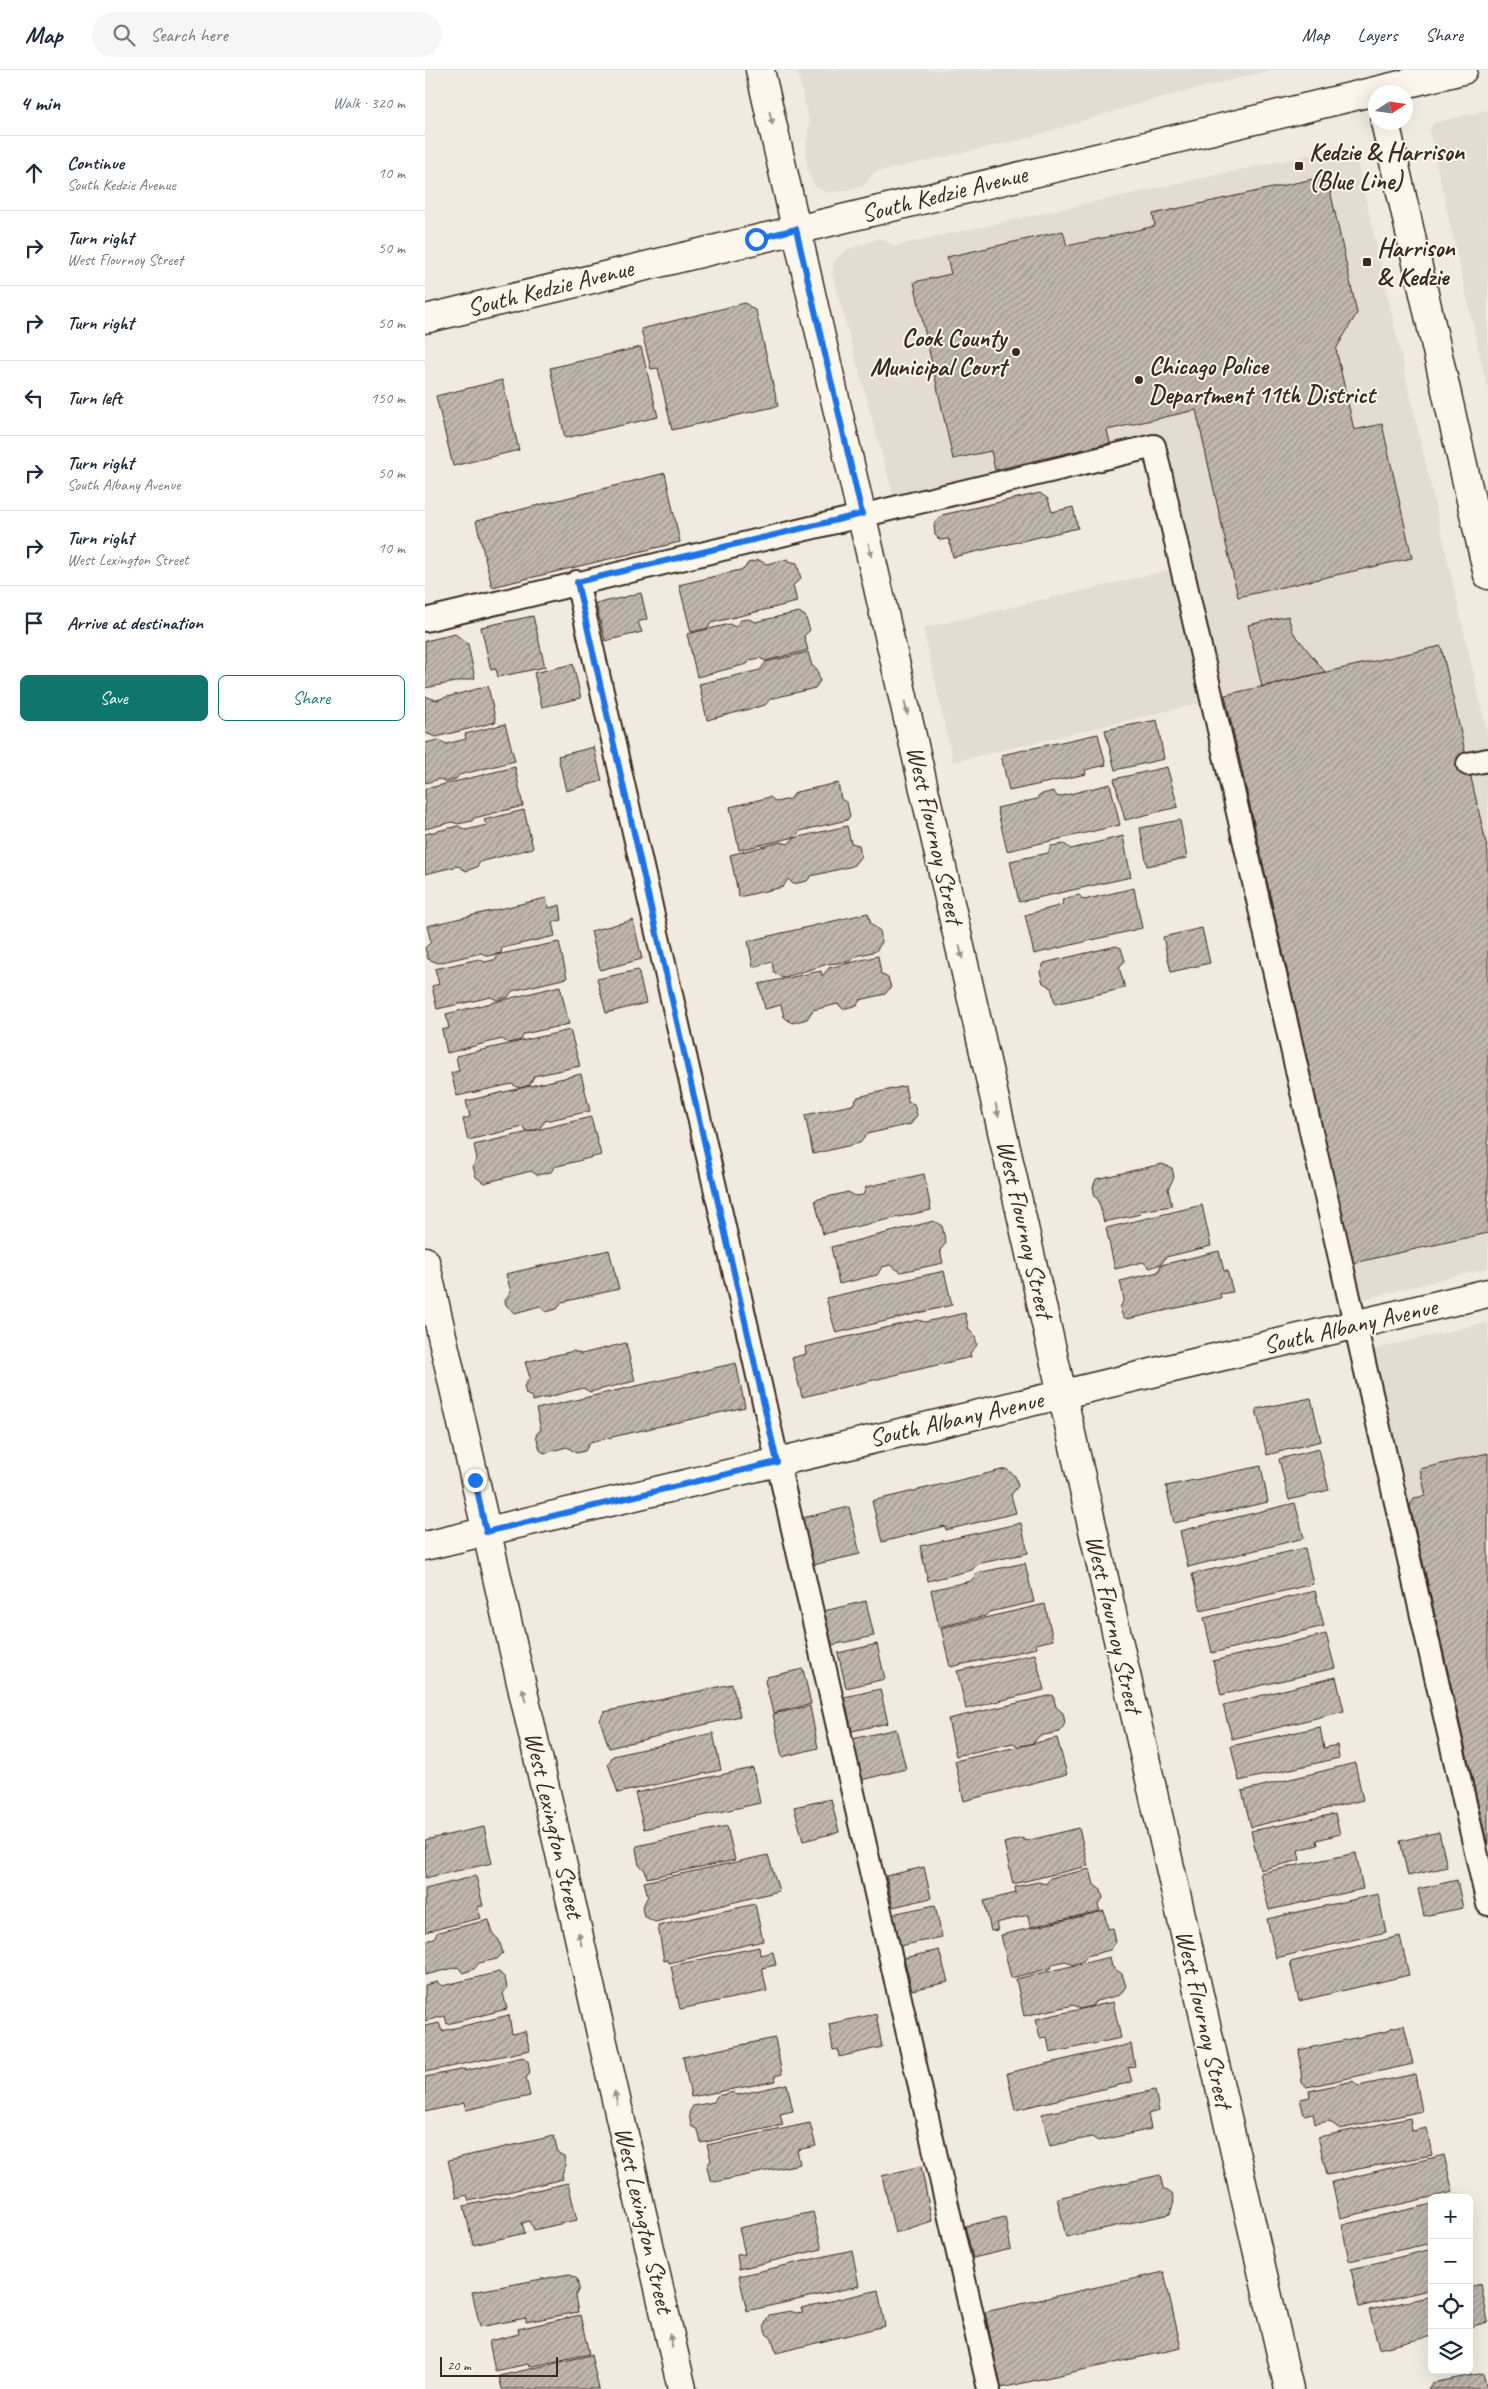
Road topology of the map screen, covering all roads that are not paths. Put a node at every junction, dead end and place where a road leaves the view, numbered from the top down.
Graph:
1 (760, 70) edge
2 (1463, 70) edge
3 (1376, 84) edge
4 (1387, 130) edge
5 (796, 229) junction
6 (425, 318) edge
7 (862, 514) junction
8 (1488, 575) edge
9 (577, 582) junction
10 (425, 620) edge
11 (425, 1261) edge
12 (1488, 1292) edge
13 (1356, 1324) junction
14 (1062, 1394) junction
15 (777, 1462) junction
16 (486, 1532) junction
17 (425, 1546) edge
18 (1488, 1904) edge
19 (682, 2389) edge
20 (989, 2389) edge
21 (1289, 2389) edge

1 -> 5 street, West Flournoy Street
2 - 3 street, South Kedzie Avenue
3 - 5 street, South Kedzie Avenue
4 - 8 street
5 - 6 street, South Kedzie Avenue
5 - 7 street, West Flournoy Street
7 - 9 lane
7 - 13 lane
7 -> 14 street, West Flournoy Street
9 - 10 lane
9 - 15 lane
11 - 16 street, West Lexington Street
12 - 13 street, South Albany Avenue
13 - 14 street, South Albany Avenue
13 - 18 lane
14 - 15 street, South Albany Avenue
14 - 21 street, West Flournoy Street
15 - 16 street, South Albany Avenue
15 - 20 lane
16 - 17 street, South Albany Avenue
19 -> 16 street, West Lexington Street

